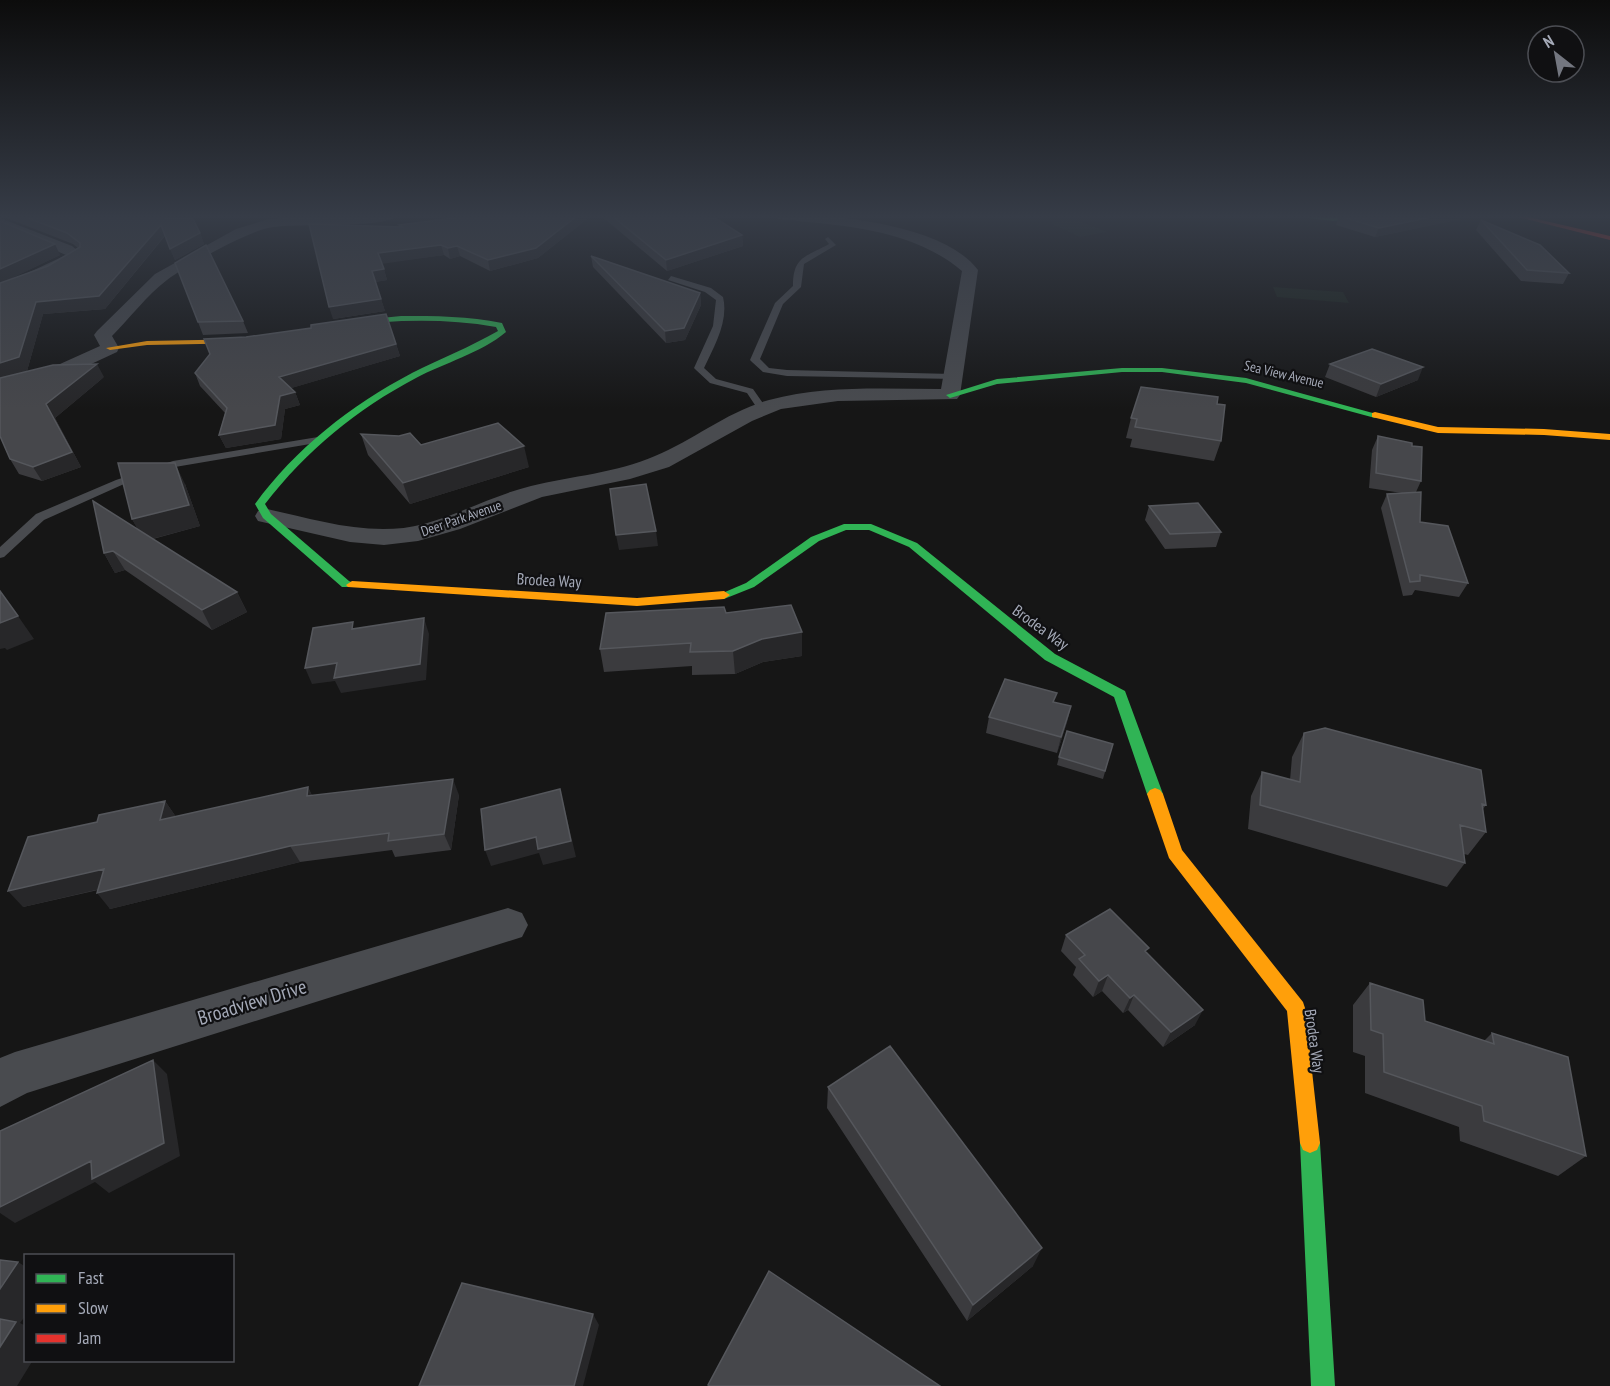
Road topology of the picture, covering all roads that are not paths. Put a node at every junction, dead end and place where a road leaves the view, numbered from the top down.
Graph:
1 (29, 280) edge
2 (158, 280) edge
3 (676, 280) edge
4 (796, 280) edge
5 (968, 280) edge
6 (0, 292) edge
7 (332, 326) edge
8 (265, 339) edge
9 (110, 348) junction
10 (0, 386) edge
11 (952, 386) junction
12 (762, 409) junction
13 (1610, 437) edge
14 (318, 440) junction
15 (267, 516) junction
16 (0, 554) edge
17 (507, 925) dead end
18 (0, 1084) edge
19 (1323, 1386) edge

1 - 6 street
2 - 9 street
3 - 12 lane
4 - 11 lane
5 - 11 street
7 - 14 street
8 - 9 street
9 - 10 street
11 - 12 street, Deer Park Avenue
11 - 13 street, Sea View Avenue
12 - 15 street, Deer Park Avenue
14 - 15 street
14 - 16 lane
15 - 19 street, Brodea Way
17 - 18 street, Broadview Drive

